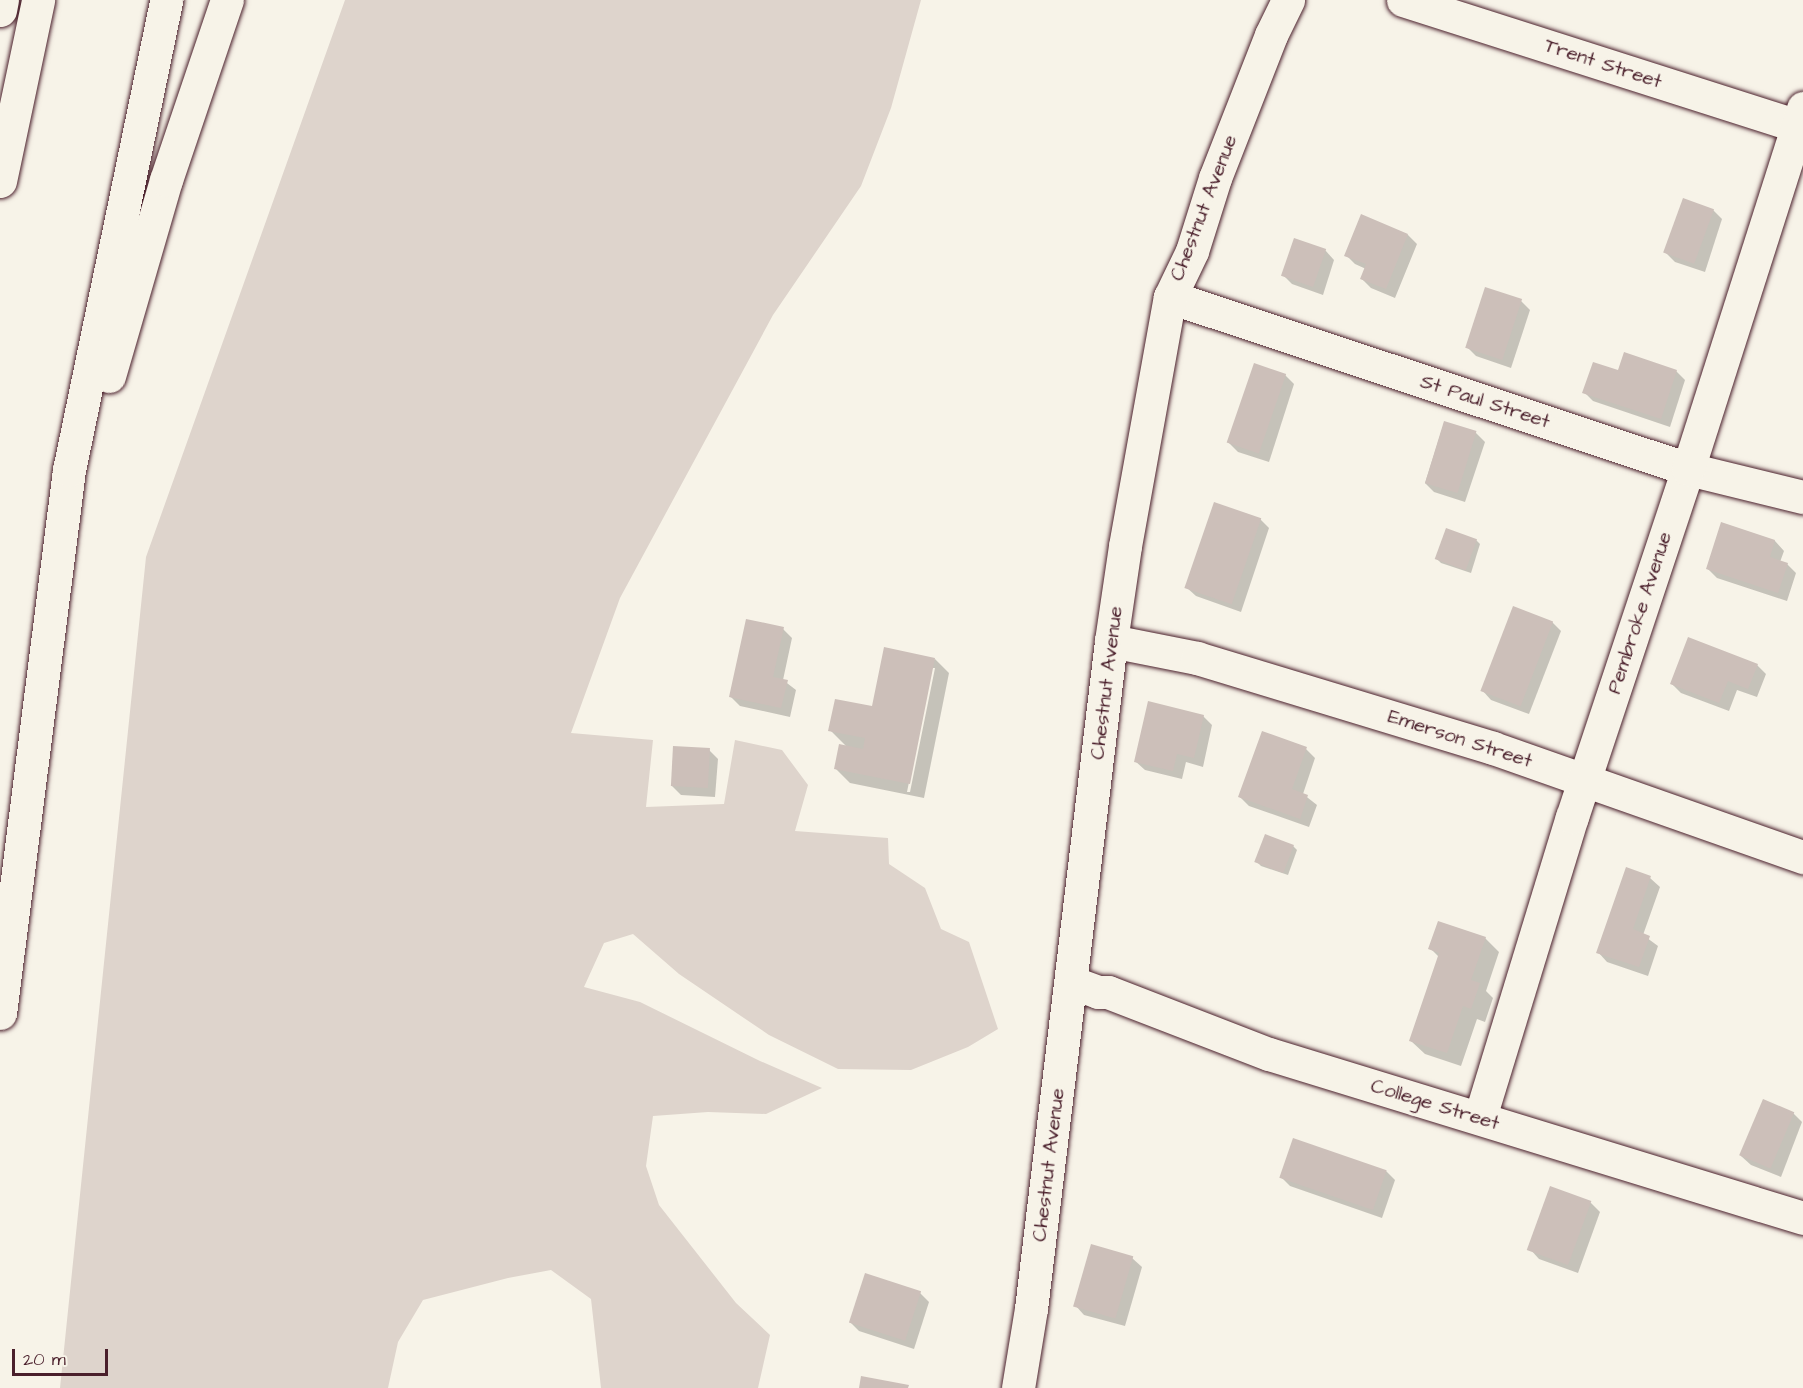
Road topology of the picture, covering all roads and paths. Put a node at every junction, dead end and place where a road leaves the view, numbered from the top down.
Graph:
1 (2, 0) edge
2 (38, 0) edge
3 (166, 0) edge
4 (227, 0) edge
5 (1288, 0) edge
6 (1403, 0) edge
7 (0, 10) edge
8 (1801, 120) edge
9 (0, 181) edge
10 (1170, 297) junction
11 (1688, 469) junction
12 (1803, 497) edge
13 (57, 562) junction
14 (1111, 641) junction
15 (1586, 780) junction
16 (1803, 857) edge
17 (1071, 981) junction
18 (0, 1012) edge
19 (1476, 1117) junction
20 (1803, 1218) edge
21 (1018, 1388) edge

1 - 7 main road
2 - 9 main road
3 - 13 main road
4 - 13 main road
5 - 10 main road, Chestnut Avenue
6 - 8 main road, Trent Street
8 - 11 main road, Pembroke Avenue
10 - 11 main road, St Paul Street
10 - 14 main road, Chestnut Avenue
11 - 12 main road, St Paul Street
11 - 15 main road, Pembroke Avenue
13 - 18 main road
14 - 15 main road, Emerson Street
14 - 17 main road, Chestnut Avenue
15 - 16 main road, Emerson Street
15 - 19 main road, Pembroke Avenue
17 - 19 main road, College Street
17 - 21 main road, Chestnut Avenue
19 - 20 main road, College Street

